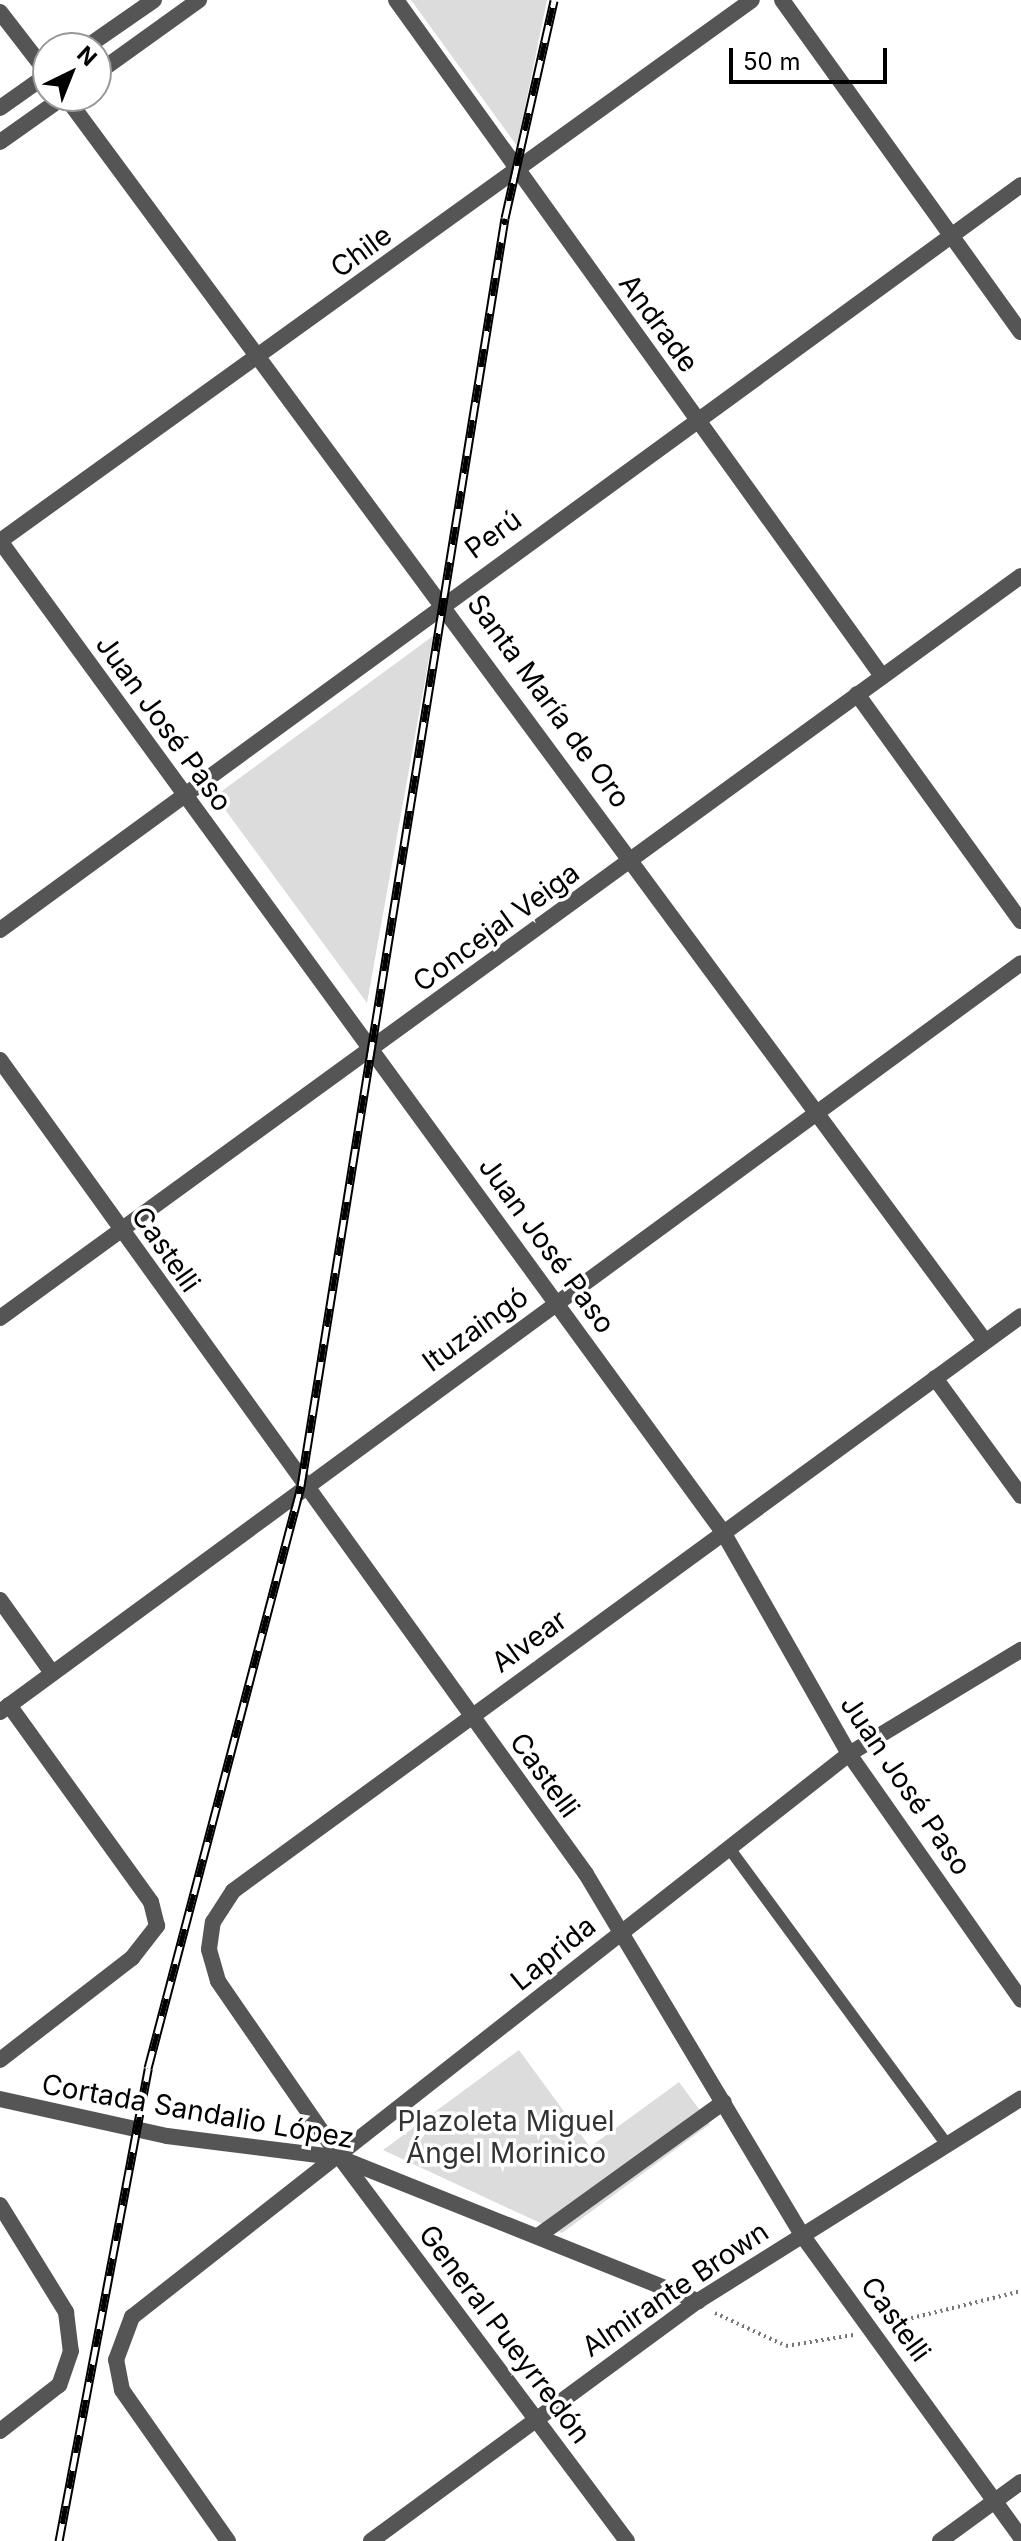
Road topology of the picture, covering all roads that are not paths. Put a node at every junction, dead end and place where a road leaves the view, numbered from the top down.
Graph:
1 (154, 0) edge
2 (199, 0) edge
3 (396, 0) edge
4 (752, 0) edge
5 (782, 0) edge
6 (0, 12) edge
7 (108, 32) edge
8 (32, 53) edge
9 (112, 63) edge
10 (32, 85) edge
11 (0, 108) edge
12 (42, 112) edge
13 (77, 112) edge
14 (0, 142) edge
15 (515, 170) junction
16 (1021, 185) edge
17 (952, 236) junction
18 (1021, 332) edge
19 (260, 357) junction
20 (698, 420) junction
21 (0, 541) edge
22 (1021, 576) edge
23 (443, 602) junction
24 (882, 676) junction
25 (857, 694) junction
26 (184, 794) junction
27 (632, 859) junction
28 (1021, 921) edge
29 (0, 930) edge
30 (1021, 963) edge
31 (373, 1050) junction
32 (0, 1060) edge
33 (818, 1112) junction
34 (120, 1229) junction
35 (557, 1303) junction
36 (1021, 1316) edge
37 (0, 1318) edge
38 (985, 1341) junction
39 (935, 1378) junction
40 (301, 1486) junction
41 (1021, 1496) edge
42 (723, 1532) junction
43 (0, 1600) edge
44 (1021, 1650) edge
45 (52, 1673) junction
46 (4, 1708) edge
47 (470, 1717) junction
48 (849, 1754) junction
49 (729, 1848) junction
50 (621, 1931) junction
51 (218, 1981) joint
52 (1021, 2000) edge
53 (0, 2060) edge
54 (1021, 2098) edge
55 (0, 2099) edge
56 (724, 2102) junction
57 (947, 2145) junction
58 (340, 2158) junction
59 (1, 2208) edge
60 (802, 2235) junction
61 (538, 2236) junction
62 (698, 2301) junction
63 (535, 2417) junction
64 (0, 2431) edge
65 (1021, 2482) edge
66 (994, 2501) junction
67 (1021, 2538) edge
68 (228, 2541) edge
69 (371, 2541) edge
70 (627, 2541) edge
71 (940, 2541) edge

1 - 7 street
2 - 9 street
3 - 15 street, Andrade
4 - 15 street, Chile
5 - 17 street
6 - 8 street
10 - 11 street
12 - 14 street
13 - 19 street, Santa María de Oro
15 - 19 street, Chile
15 - 20 street, Andrade
16 - 17 street, Perú
17 - 18 street
17 - 20 street, Perú
19 - 21 street, Chile
19 - 23 street, Santa María de Oro
20 - 23 street, Perú
20 - 24 street, Andrade
21 - 26 street, Juan José Paso
22 - 24 street, Concejal Veiga
23 - 26 street, Perú
23 - 27 street, Santa María de Oro
24 - 25 street, Concejal Veiga
25 - 27 street, Concejal Veiga
25 - 28 street
26 - 29 street, Perú
26 - 31 street, Juan José Paso
27 - 31 street, Concejal Veiga
27 - 33 street, Santa María de Oro
30 - 33 street, Ituzaingó
31 - 34 street, Concejal Veiga
31 - 35 street, Juan José Paso
32 - 34 street, Castelli
33 - 35 street, Ituzaingó
33 - 38 street, Santa María de Oro
34 - 37 street, Concejal Veiga
34 - 40 street, Castelli
35 - 40 street, Ituzaingó
35 - 42 street, Juan José Paso
36 - 38 street, Alvear
38 - 39 street, Alvear
39 - 41 street
39 - 42 street, Alvear
40 - 45 street, Ituzaingó
40 - 47 street, Castelli
42 - 47 street, Alvear
42 - 48 street, Juan José Paso
43 - 45 street
44 - 48 street, Laprida
45 - 46 street, Ituzaingó
46 - 53 street
47 - 50 street, Castelli
47 - 51 street, Alvear
48 - 49 street, Laprida
48 - 52 street, Juan José Paso
49 - 50 street, Laprida
49 - 57 lane
50 - 56 street, Castelli
50 - 58 street, Laprida
51 - 58 street, General Pueyrredón
54 - 57 street, Almirante Brown
55 - 58 street, Cortada Sandalio López
56 - 60 street, Castelli
56 - 61 street
57 - 60 street, Almirante Brown
58 - 61 street, Cortada Sandalio López
58 - 63 street, General Pueyrredón
58 - 68 street, Laprida
59 - 64 street
60 - 62 street, Almirante Brown
60 - 66 street, Castelli
61 - 62 street, Cortada Sandalio López
62 - 63 street, Almirante Brown
63 - 69 street, Almirante Brown
63 - 70 street, General Pueyrredón
65 - 66 street
66 - 67 street, Castelli
66 - 71 street

